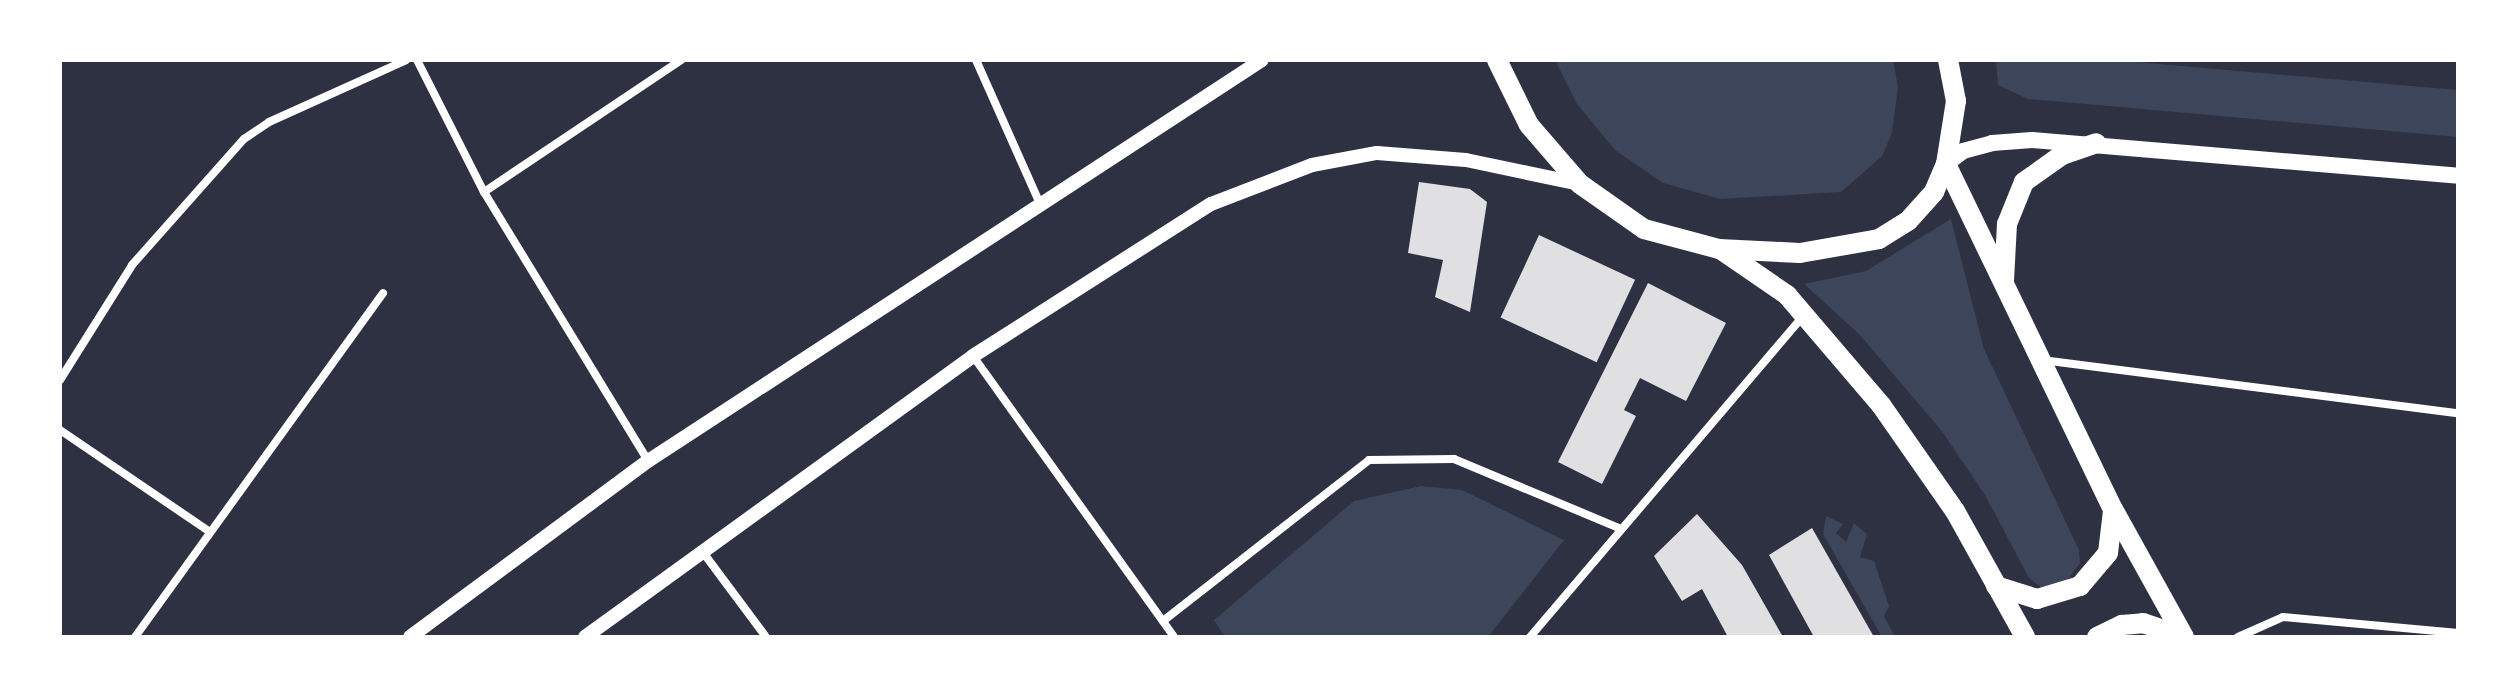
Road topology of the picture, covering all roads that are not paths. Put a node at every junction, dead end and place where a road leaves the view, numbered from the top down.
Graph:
1 (406, 60) edge
2 (417, 60) edge
3 (681, 60) edge
4 (976, 60) edge
5 (1262, 60) edge
6 (1497, 60) edge
7 (1948, 60) edge
8 (2096, 143) junction
9 (1946, 164) junction
10 (2458, 176) edge
11 (1580, 184) junction
12 (484, 192) junction
13 (1040, 204) junction
14 (1719, 249) junction
15 (383, 293) dead end
16 (2006, 293) junction
17 (1803, 316) junction
18 (973, 356) junction
19 (2038, 360) junction
20 (60, 380) edge
21 (2458, 413) edge
22 (60, 430) edge
23 (648, 461) junction
24 (2113, 509) junction
25 (1619, 528) junction
26 (210, 532) junction
27 (702, 551) junction
28 (1996, 586) junction
29 (1163, 621) junction
30 (2458, 633) edge
31 (135, 637) edge
32 (410, 637) edge
33 (585, 637) edge
34 (766, 637) edge
35 (1174, 637) edge
36 (1530, 637) edge
37 (2025, 637) edge
38 (2097, 637) edge
39 (2184, 637) edge
40 (2238, 637) edge

1 - 20 street
2 - 12 street
3 - 12 street
4 - 13 street
5 - 13 street
6 - 11 main road
7 - 9 main road
8 - 9 main road
8 - 10 main road
8 - 16 main road
9 - 14 main road
9 - 16 main road
11 - 14 main road
11 - 18 street
12 - 23 street
13 - 23 street
14 - 17 main road
15 - 26 street
16 - 19 main road
17 - 25 street
17 - 28 main road
18 - 27 street
18 - 29 street
19 - 21 street
19 - 24 main road
22 - 26 street
23 - 32 street
24 - 28 main road
24 - 39 main road
25 - 29 street
25 - 36 street
26 - 31 street
27 - 33 street
27 - 34 street
28 - 37 main road
29 - 35 street
30 - 40 street
38 - 39 main road

